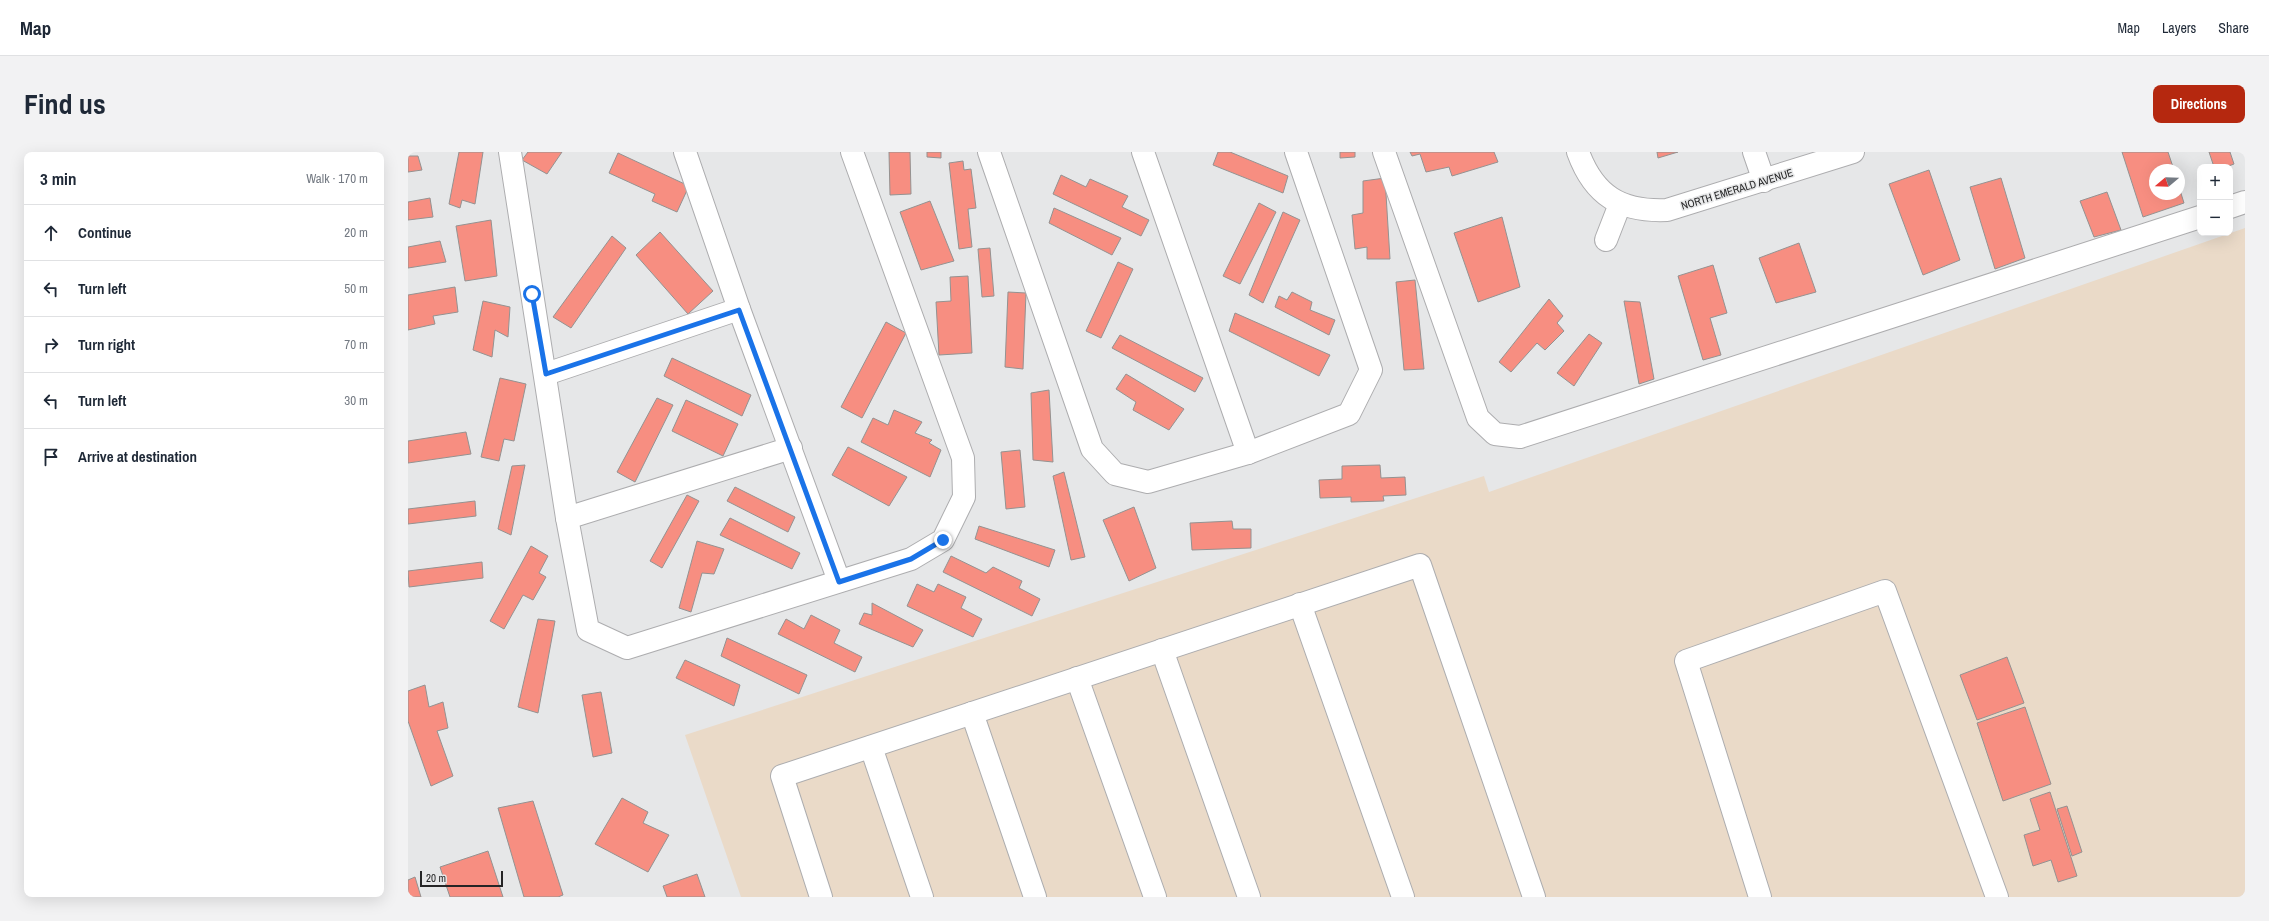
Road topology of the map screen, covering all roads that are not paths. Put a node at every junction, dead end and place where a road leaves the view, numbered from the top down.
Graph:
1 (510, 152) edge
2 (685, 152) edge
3 (852, 152) edge
4 (988, 152) edge
5 (1143, 152) edge
6 (1296, 152) edge
7 (1384, 152) edge
8 (1578, 152) edge
9 (1754, 152) edge
10 (1853, 152) edge
11 (1764, 181) junction
12 (2245, 202) edge
13 (1620, 204) junction
14 (2233, 206) edge
15 (2197, 218) edge
16 (1606, 240) dead end
17 (739, 310) junction
18 (546, 374) junction
19 (790, 448) junction
20 (1248, 453) junction
21 (567, 518) junction
22 (839, 582) junction
23 (1300, 604) junction
24 (1162, 650) junction
25 (1078, 678) junction
26 (972, 713) junction
27 (870, 747) junction
28 (822, 897) edge
29 (922, 897) edge
30 (1036, 897) edge
31 (1155, 897) edge
32 (1250, 897) edge
33 (1403, 897) edge
34 (1534, 897) edge
35 (1760, 897) edge
36 (1997, 897) edge

1 - 18 street
2 - 17 street
3 - 22 street
4 - 20 street
5 - 20 street
6 - 20 street
7 - 15 street
8 - 13 street
9 - 11 street
10 - 11 street, NORTH EMERALD AVENUE
11 - 13 street, NORTH EMERALD AVENUE
12 - 14 street
13 - 16 street
17 - 18 street
17 - 19 street
18 - 21 street
19 - 21 street
19 - 22 street
21 - 22 street
23 - 24 street
23 - 33 street
23 - 34 street
24 - 25 street
24 - 32 street
25 - 26 street
25 - 31 street
26 - 27 street
26 - 30 street
27 - 28 street
27 - 29 street
35 - 36 street

